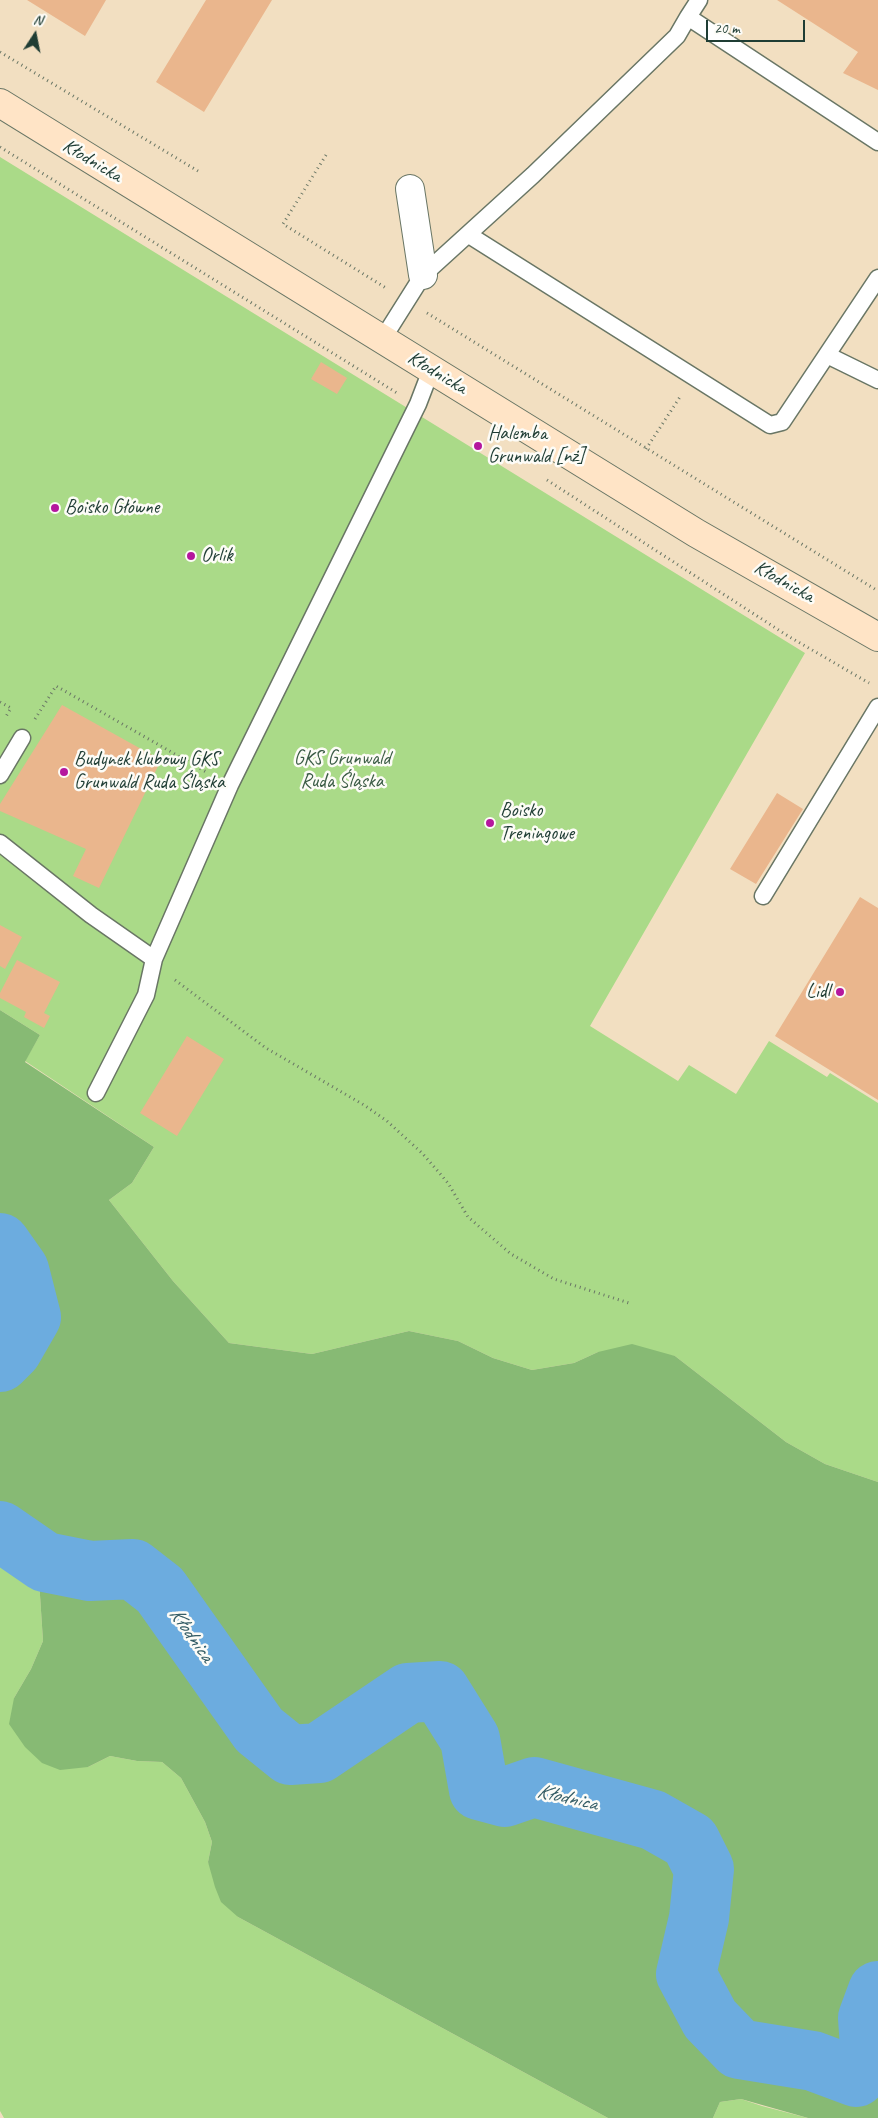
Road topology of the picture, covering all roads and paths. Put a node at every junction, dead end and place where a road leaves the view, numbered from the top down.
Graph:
1 (699, 0) edge
2 (688, 17) junction
3 (0, 52) edge
4 (0, 103) edge
5 (878, 142) edge
6 (0, 147) edge
7 (326, 156) dead end
8 (198, 171) dead end
9 (410, 189) dead end
10 (469, 235) junction
11 (423, 275) junction
12 (878, 278) edge
13 (406, 301) junction
14 (382, 340) junction
15 (827, 355) junction
16 (431, 370) junction
17 (693, 377) junction
18 (878, 380) edge
19 (418, 404) junction
20 (646, 449) junction
21 (546, 480) dead end
22 (878, 591) edge
23 (878, 637) edge
24 (870, 684) dead end
25 (0, 702) edge
26 (878, 707) edge
27 (22, 738) junction
28 (0, 775) edge
29 (230, 785) junction
30 (0, 843) edge
31 (763, 896) dead end
32 (154, 959) junction
33 (96, 1093) dead end
34 (630, 1303) dead end

1 - 2 lane
2 - 5 lane
2 - 10 lane
3 - 8 path
4 - 14 street, Kłodnicka
6 - 19 path
7 - 13 path
9 - 11 street
10 - 11 lane
10 - 17 lane
11 - 13 lane
12 - 15 lane
13 - 14 lane
13 - 20 path
14 - 16 street, Kłodnicka
15 - 17 lane
15 - 18 lane
16 - 19 lane
16 - 23 street, Kłodnicka
17 - 20 path
19 - 29 lane
20 - 22 path
21 - 24 path
25 - 27 path
26 - 31 lane
27 - 28 lane
27 - 29 path
29 - 32 lane
30 - 32 lane
32 - 33 lane
32 - 34 path

